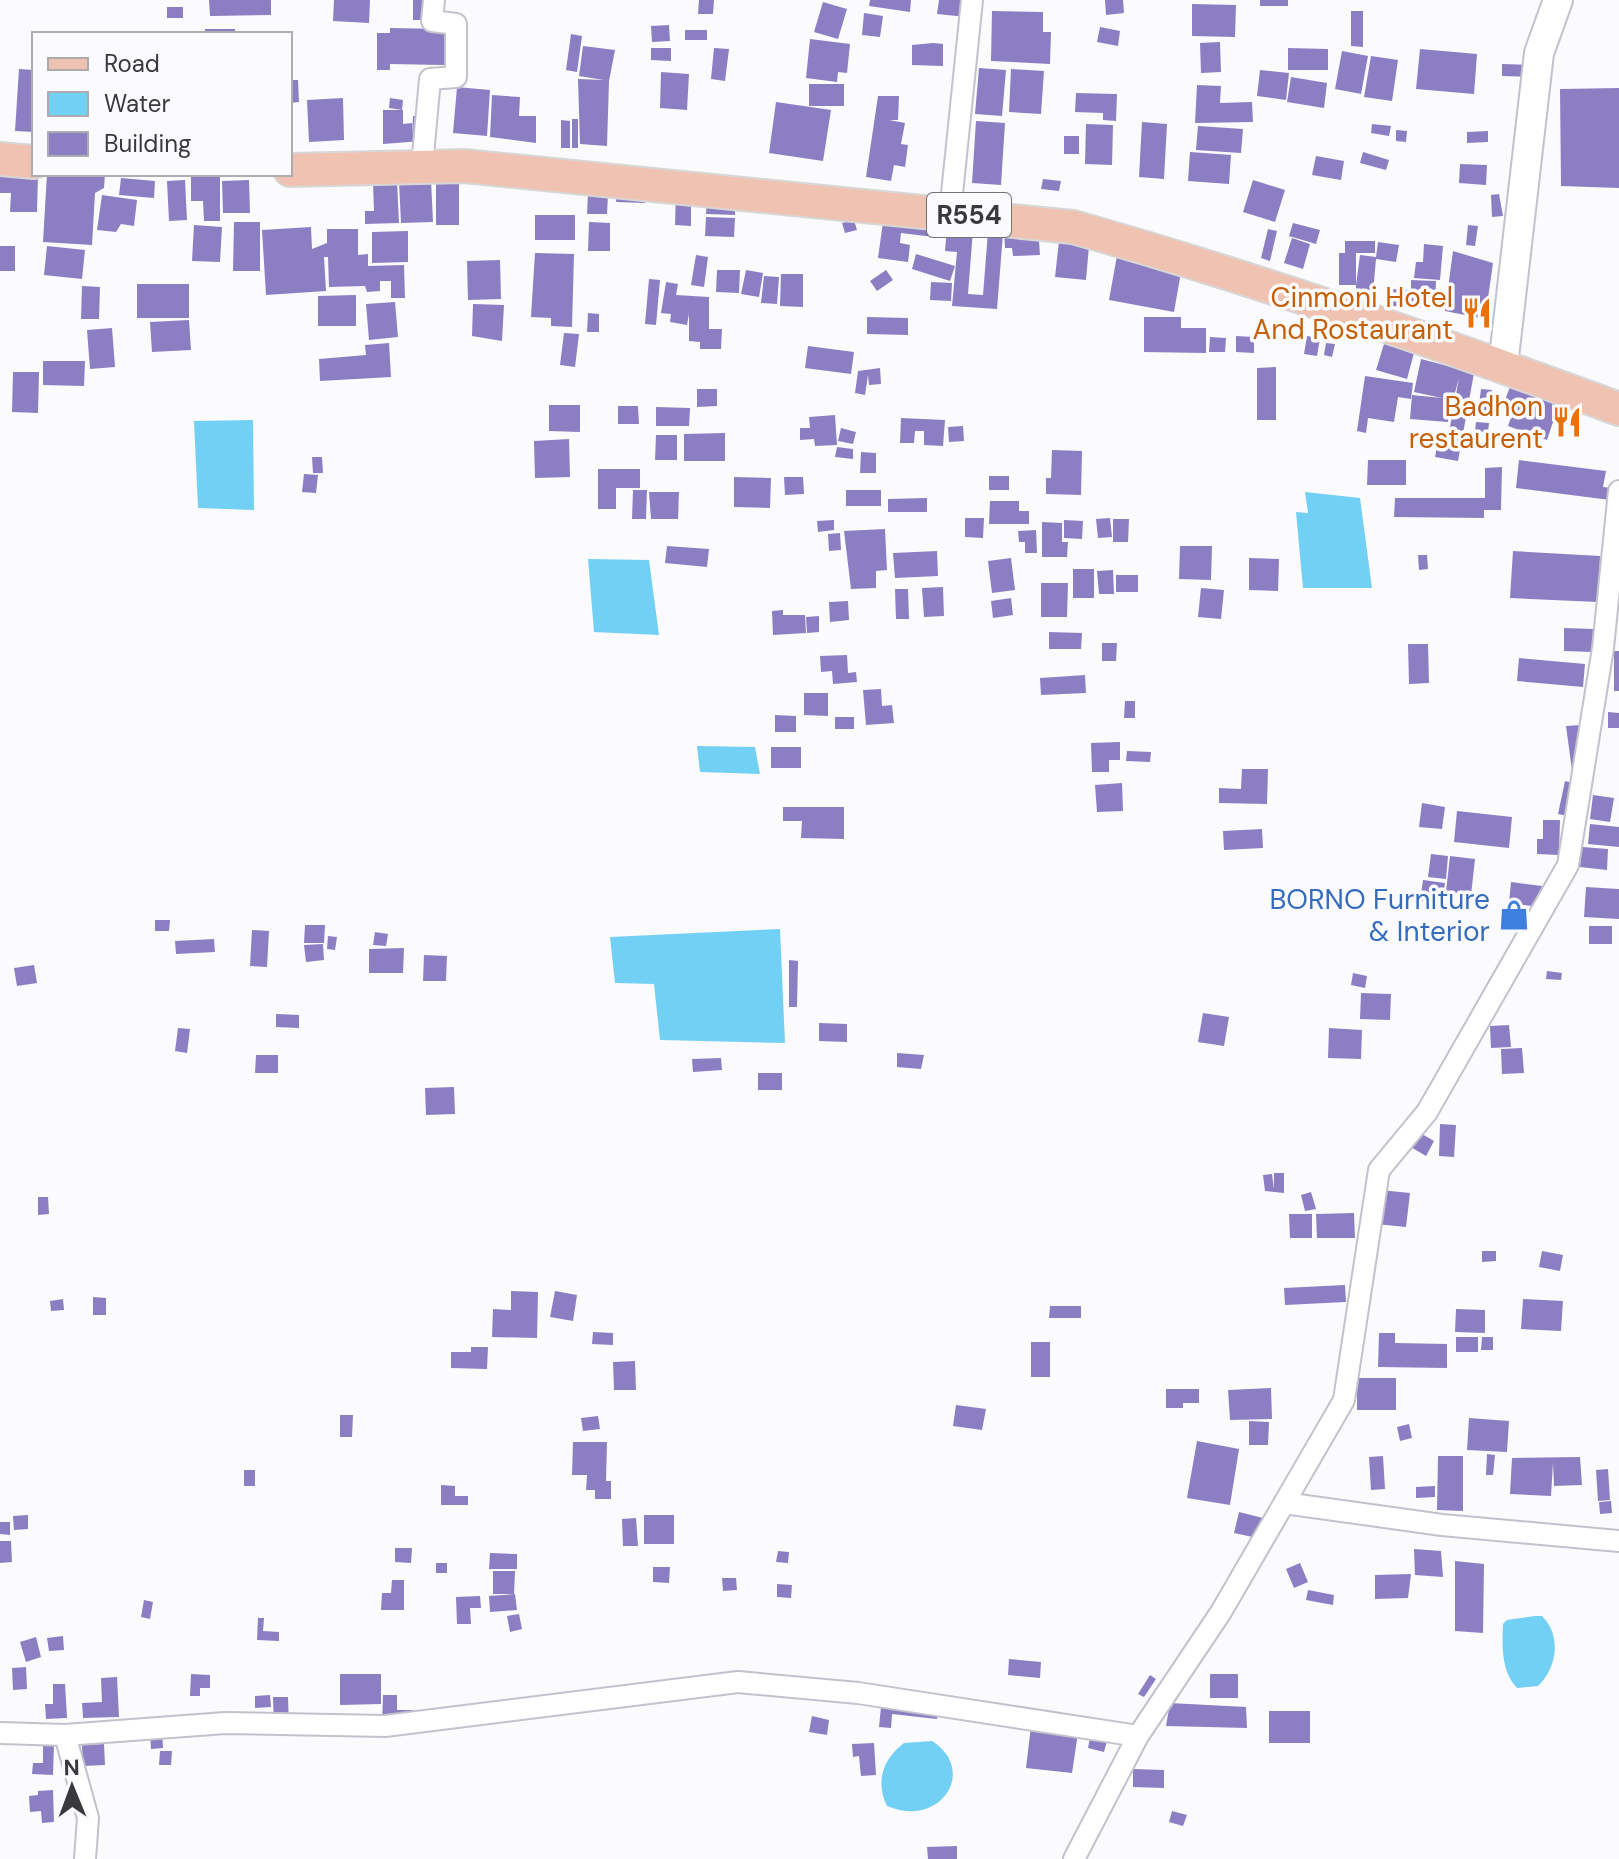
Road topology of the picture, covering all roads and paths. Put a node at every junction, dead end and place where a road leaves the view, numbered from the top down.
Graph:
1 (434, 0) edge
2 (972, 0) edge
3 (1558, 0) edge
4 (0, 159) edge
5 (32, 162) edge
6 (422, 166) junction
7 (292, 170) edge
8 (950, 213) junction
9 (1503, 366) junction
10 (1619, 409) edge
11 (1619, 491) edge
12 (1284, 1503) junction
13 (1619, 1541) edge
14 (0, 1733) edge
15 (65, 1735) junction
16 (1138, 1736) junction
17 (85, 1859) edge
18 (1074, 1859) edge

1 - 6 street
2 - 8 street
3 - 9 street
4 - 5 main road
6 - 7 main road, R554
6 - 8 main road, R554
8 - 9 main road, R554
9 - 10 main road, R554
11 - 12 street
12 - 13 street
12 - 16 street
14 - 15 street
15 - 16 street
15 - 17 street
16 - 18 street

